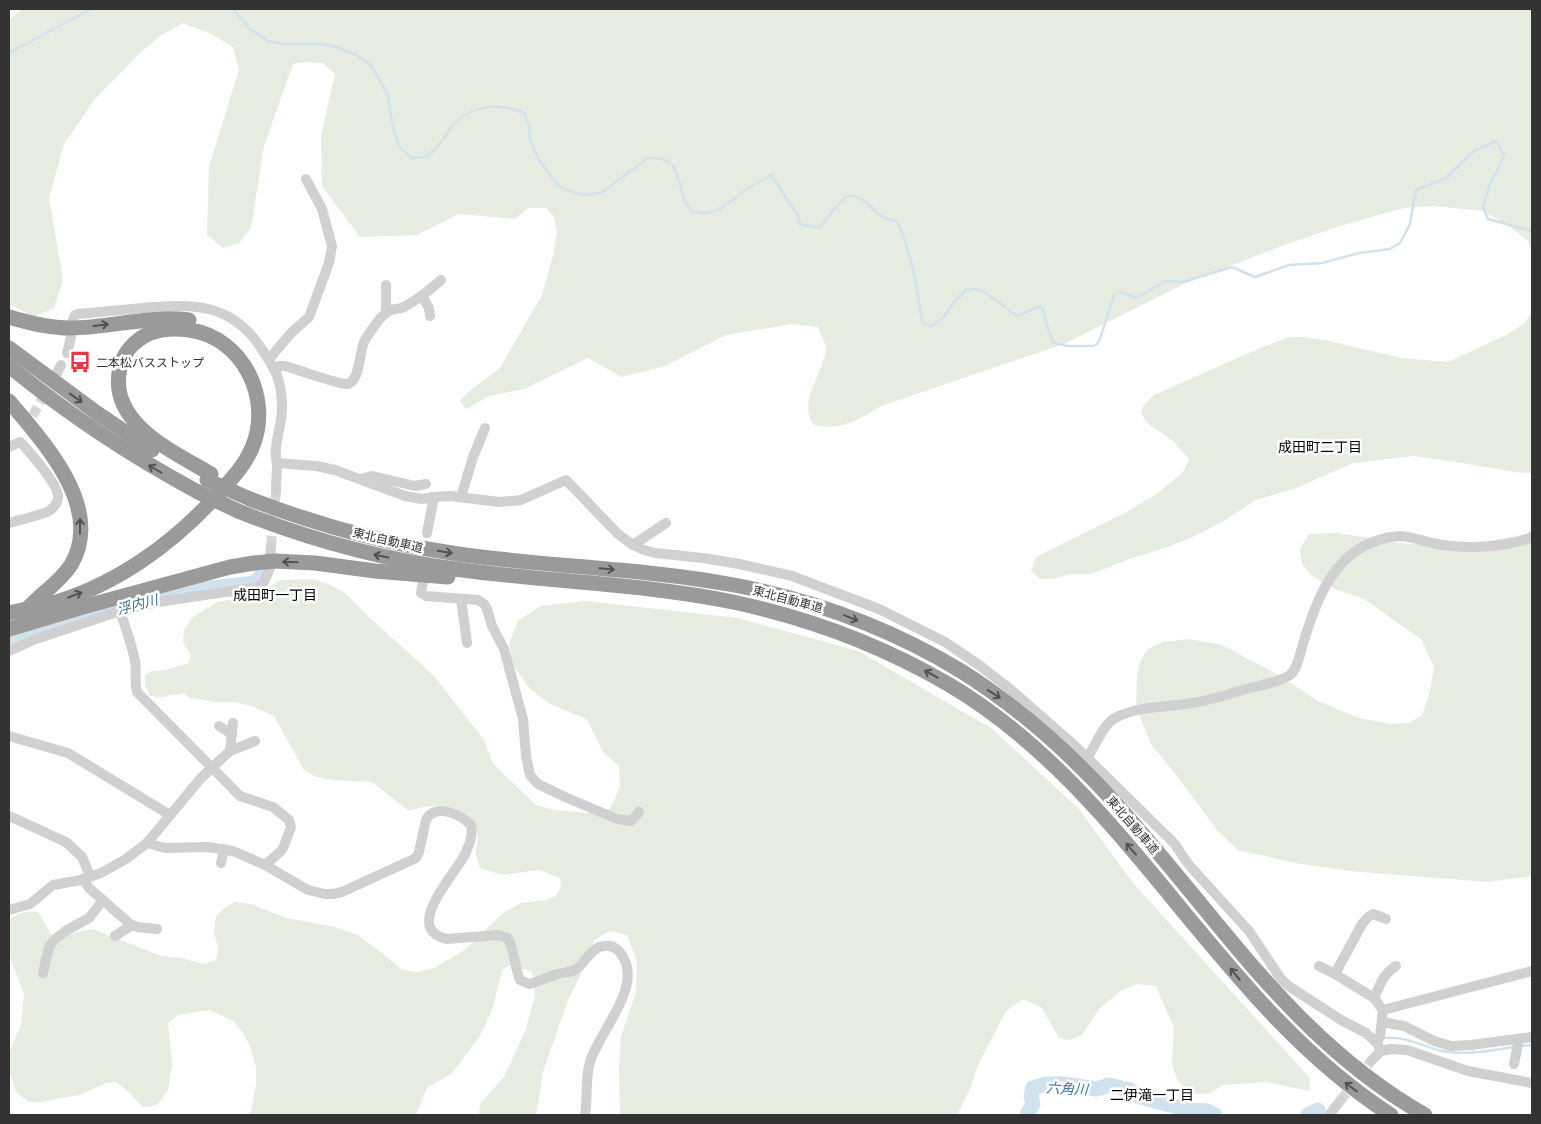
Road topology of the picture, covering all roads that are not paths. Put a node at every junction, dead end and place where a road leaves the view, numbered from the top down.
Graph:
1 (306, 178) dead end
2 (441, 280) dead end
3 (386, 285) dead end
4 (422, 296) junction
5 (386, 312) junction
6 (430, 316) dead end
7 (9, 317) edge
8 (72, 322) dead end
9 (72, 333) dead end
10 (9, 348) edge
11 (66, 353) dead end
12 (272, 363) junction
13 (9, 366) edge
14 (9, 401) edge
15 (485, 428) dead end
16 (24, 430) tunnel mouth
17 (20, 442) junction
18 (9, 447) edge
19 (277, 463) junction
20 (209, 477) junction
21 (360, 480) junction
22 (426, 484) dead end
23 (276, 491) tunnel mouth
24 (434, 497) junction
25 (461, 497) junction
26 (9, 523) edge
27 (666, 523) dead end
28 (427, 533) dead end
29 (1532, 538) edge
30 (634, 545) junction
31 (270, 568) dead end
32 (422, 581) dead end
33 (654, 590) junction
34 (461, 599) junction
35 (83, 607) junction
36 (28, 608) junction
37 (120, 611) junction
38 (9, 614) edge
39 (9, 630) edge
40 (467, 643) dead end
41 (9, 651) edge
42 (233, 723) dead end
43 (219, 726) dead end
44 (232, 734) junction
45 (9, 736) edge
46 (255, 741) dead end
47 (230, 751) junction
48 (1087, 758) junction
49 (212, 768) junction
50 (639, 812) dead end
51 (170, 815) junction
52 (9, 816) edge
53 (147, 843) junction
54 (224, 849) junction
55 (221, 863) dead end
56 (265, 864) junction
57 (87, 878) junction
58 (103, 900) junction
59 (9, 910) edge
60 (1386, 919) dead end
61 (132, 925) junction
62 (156, 928) dead end
63 (115, 936) dead end
64 (1319, 966) dead end
65 (1396, 966) dead end
66 (1532, 971) edge
67 (43, 973) dead end
68 (1335, 974) junction
69 (1374, 998) junction
70 (1383, 1010) junction
71 (1382, 1022) junction
72 (1532, 1037) edge
73 (1518, 1045) junction
74 (1379, 1047) junction
75 (1372, 1060) tunnel mouth
76 (1514, 1064) dead end
77 (1532, 1083) edge
78 (1340, 1101) tunnel mouth
79 (585, 1115) edge
80 (1329, 1115) edge
81 (1391, 1115) edge
82 (1425, 1115) edge

1 - 12 street
2 - 4 street
3 - 5 street
4 - 5 street
4 - 6 street
5 - 12 street
7 -> 35 highway
8 - 12 street
9 - 11 street
10 -> 20 highway, 東北自動車道
12 - 19 street
33 -> 13 highway, 東北自動車道, bridge
36 -> 14 highway
15 - 25 street
16 - 17 street
17 - 18 street
17 - 26 street
19 - 21 street
19 - 23 street
36 -> 20 highway
20 -> 82 highway, 東北自動車道, bridge
21 - 22 street
21 - 24 street
24 - 25 street
24 - 28 street
25 - 30 street
27 - 30 street
29 - 48 street
30 - 48 street
31 - 37 street
32 - 34 street
33 -> 35 highway
81 -> 33 highway, 東北自動車道
34 - 40 street
34 - 50 street
35 - 39 highway
36 - 38 highway
37 - 41 street
37 - 49 street
42 - 44 street
43 - 44 street
44 - 47 street
45 - 51 street
46 - 47 street
47 - 49 street
48 - 74 street
49 - 51 street
49 - 56 street
51 - 53 street
52 - 57 street
53 - 54 street
53 - 57 street
54 - 55 street
54 - 56 street
56 - 79 street
57 - 58 street
57 - 59 street
58 - 61 street
58 - 67 street
60 - 68 street
61 - 62 street
61 - 63 street
64 - 68 street
65 - 69 street
66 - 70 street
68 - 69 street
69 - 70 street
70 - 71 street
71 - 73 street
71 - 74 street
72 - 73 street
73 - 76 street
74 - 75 street
74 - 77 street
78 - 80 street

